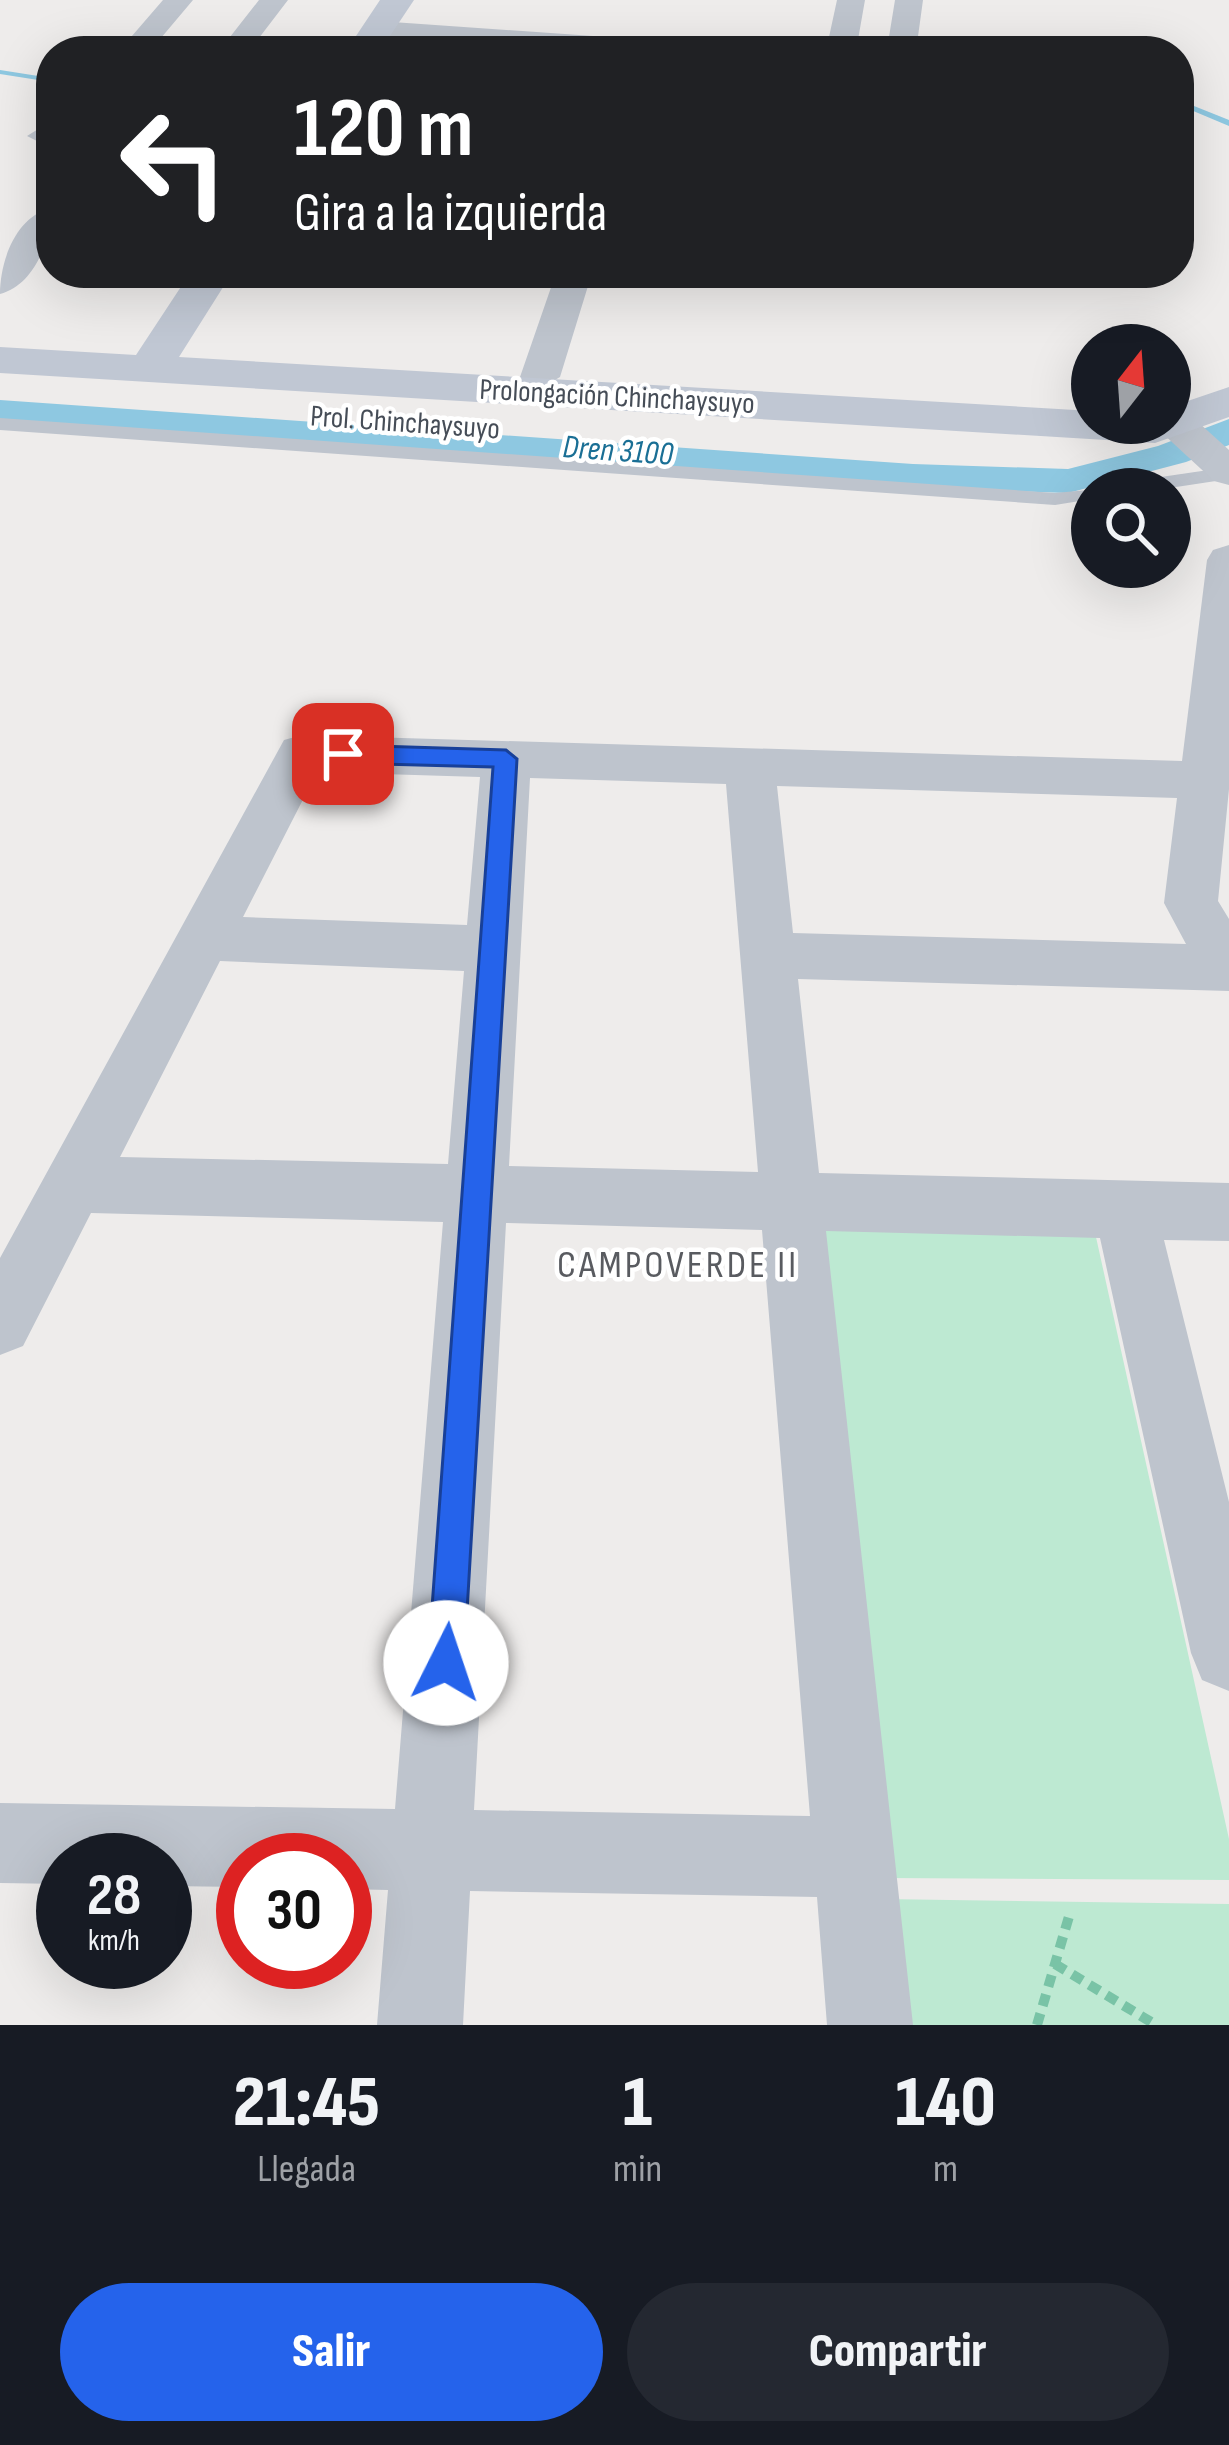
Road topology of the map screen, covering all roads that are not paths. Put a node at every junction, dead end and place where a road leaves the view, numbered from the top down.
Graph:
1 (179, 0) edge
2 (274, 0) edge
3 (851, 0) edge
4 (909, 0) edge
5 (591, 19) dead end
6 (383, 20) edge
7 (147, 36) edge
8 (246, 36) edge
9 (535, 36) edge
10 (844, 36) edge
11 (904, 36) edge
12 (36, 237) edge
13 (0, 283) edge
14 (201, 288) edge
15 (569, 288) edge
16 (0, 360) edge
17 (149, 369) junction
18 (540, 377) dead end
19 (1229, 401) edge
20 (0, 424) edge
21 (1206, 451) edge
22 (1168, 468) edge
23 (1071, 496) edge
24 (1229, 560) edge
25 (506, 759) junction
26 (750, 770) junction
27 (1201, 780) junction
28 (203, 938) junction
29 (494, 949) junction
30 (769, 955) junction
31 (1229, 968) edge
32 (73, 1184) junction
33 (479, 1194) junction
34 (792, 1202) junction
35 (1125, 1210) junction
36 (1229, 1212) edge
37 (0, 1322) edge
38 (1229, 1653) edge
39 (0, 1843) edge
40 (433, 1850) junction
41 (854, 1857) junction
42 (420, 2025) edge
43 (870, 2025) edge

1 - 7 street
2 - 8 street
3 - 10 street
4 - 11 street
5 - 6 street
6 - 9 street
12 - 13 street
14 - 17 street
15 - 18 street
16 - 17 street, Prolongación Chinchaysuyo
17 - 21 street, Prolongación Chinchaysuyo
19 - 21 street, Prolongación Chinchaysuyo
20 - 23 lane, Prol. Chinchaysuyo
21 - 22 lane
24 - 27 street
25 - 26 street
25 - 28 street
25 - 29 street
26 - 27 street
26 - 30 street
27 - 31 street
28 - 29 street
28 - 32 street
29 - 33 street
30 - 31 street
30 - 34 street
32 - 33 street
32 - 37 street
33 - 34 street
33 - 40 street
34 - 35 street
34 - 41 street
35 - 36 street
35 - 38 street
39 - 40 street
40 - 41 street
40 - 42 street
41 - 43 street

